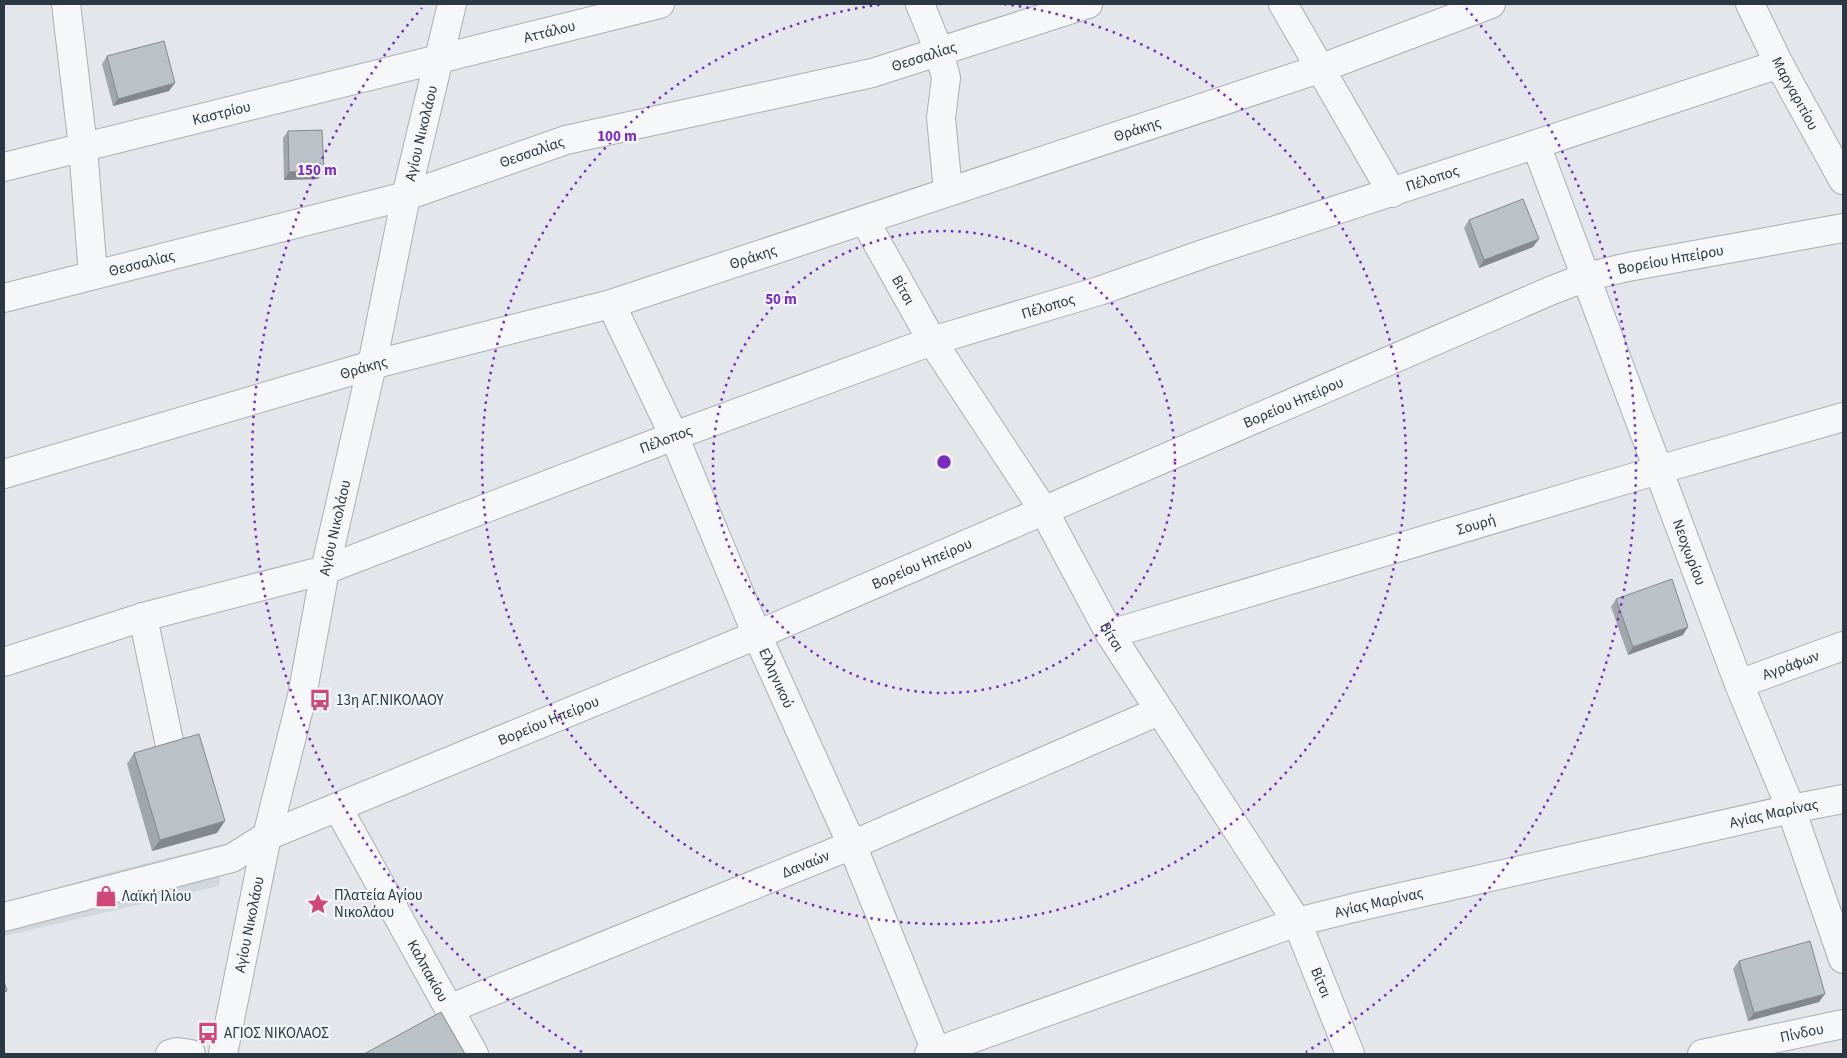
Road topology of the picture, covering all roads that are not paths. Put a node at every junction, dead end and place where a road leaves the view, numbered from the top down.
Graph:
1 (66, 4) edge
2 (452, 4) edge
3 (660, 4) edge
4 (920, 4) edge
5 (1088, 4) edge
6 (1283, 4) edge
7 (1491, 4) edge
8 (1750, 4) edge
9 (939, 51) junction
10 (440, 58) junction
11 (1779, 64) junction
12 (1319, 69) junction
13 (1536, 145) junction
14 (83, 147) junction
15 (4, 167) edge
16 (1843, 180) edge
17 (948, 191) junction
18 (1392, 193) junction
19 (406, 196) junction
20 (865, 221) junction
21 (1843, 228) edge
22 (93, 275) junction
23 (1586, 277) junction
24 (4, 298) edge
25 (612, 304) junction
26 (932, 341) junction
27 (372, 365) junction
28 (1843, 417) edge
29 (674, 436) junction
30 (1658, 470) junction
31 (4, 474) edge
32 (1044, 511) junction
33 (325, 570) junction
34 (143, 617) junction
35 (1110, 634) junction
36 (757, 635) junction
37 (1843, 646) edge
38 (4, 662) edge
39 (1739, 684) junction
40 (1159, 711) junction
41 (170, 746) edge
42 (1843, 799) edge
43 (338, 808) junction
44 (1791, 809) junction
45 (267, 836) junction
46 (852, 845) junction
47 (4, 917) edge
48 (1297, 922) junction
49 (1843, 959) edge
50 (449, 1008) junction
51 (1843, 1024) edge
52 (934, 1053) edge
53 (170, 1054) edge
54 (191, 1054) edge
55 (223, 1054) edge
56 (474, 1054) edge
57 (1350, 1054) edge
58 (1702, 1054) edge

1 - 14 street
2 - 10 street, Αγίου Νικολάου
3 - 10 street, Αττάλου
4 - 9 street
5 - 9 street, Θεσσαλίας
6 - 12 street
7 - 12 street, Θράκης
8 - 11 street, Μαργαριτίου
9 - 17 street
9 - 19 street, Θεσσαλίας
10 - 14 street, Καστρίου
10 - 19 street, Αγίου Νικολάου
11 - 13 street, Πέλοπος
11 - 16 street, Μαργαριτίου
12 - 17 street, Θράκης
12 - 18 street
13 - 18 street, Πέλοπος
13 - 23 street, Νεοχωρίου
14 - 15 street, Καστρίου
14 - 22 street
17 - 20 street, Θράκης
18 - 26 street, Πέλοπος
19 - 22 street, Θεσσαλίας
19 - 27 street, Αγίου Νικολάου
20 - 25 street, Θράκης
20 - 26 street, Βίτσι
21 - 23 street, Βορείου Ηπείρου
22 - 24 street, Θεσσαλίας
23 - 30 street, Νεοχωρίου
23 - 32 street, Βορείου Ηπείρου
25 - 27 street, Θράκης
25 - 29 street, Ελληνικού
26 - 29 street, Πέλοπος
26 - 32 street, Βίτσι
27 - 31 street, Θράκης
27 - 33 street, Αγίου Νικολάου
28 - 30 street, Σουρή
29 - 33 street, Πέλοπος
29 - 36 street, Ελληνικού
30 - 35 street, Σουρή
30 - 39 street, Νεοχωρίου
32 - 35 street, Βίτσι
32 - 36 street, Βορείου Ηπείρου
33 - 34 street, Πέλοπος
33 - 45 street, Αγίου Νικολάου
34 - 38 street, Πέλοπος
34 - 41 street
35 - 40 street, Βίτσι
36 - 43 street, Βορείου Ηπείρου
36 - 46 street, Ελληνικού
37 - 39 street, Αγράφων
39 - 44 street, Νεοχωρίου
40 - 46 street, Δαναών
40 - 48 street, Βίτσι
42 - 44 street, Αγίας Μαρίνας
43 - 45 street, Βορείου Ηπείρου
43 - 50 street, Καλπακίου
44 - 48 street, Αγίας Μαρίνας
44 - 49 street, Νεοχωρίου
45 - 47 street, Βορείου Ηπείρου
45 - 55 street, Αγίου Νικολάου
46 - 50 street, Δαναών
46 - 52 street, Ελληνικού
48 - 52 street, Αγίας Μαρίνας
48 - 57 street, Βίτσι
50 - 56 street, Καλπακίου
51 - 58 street, Πίνδου
53 - 54 street

